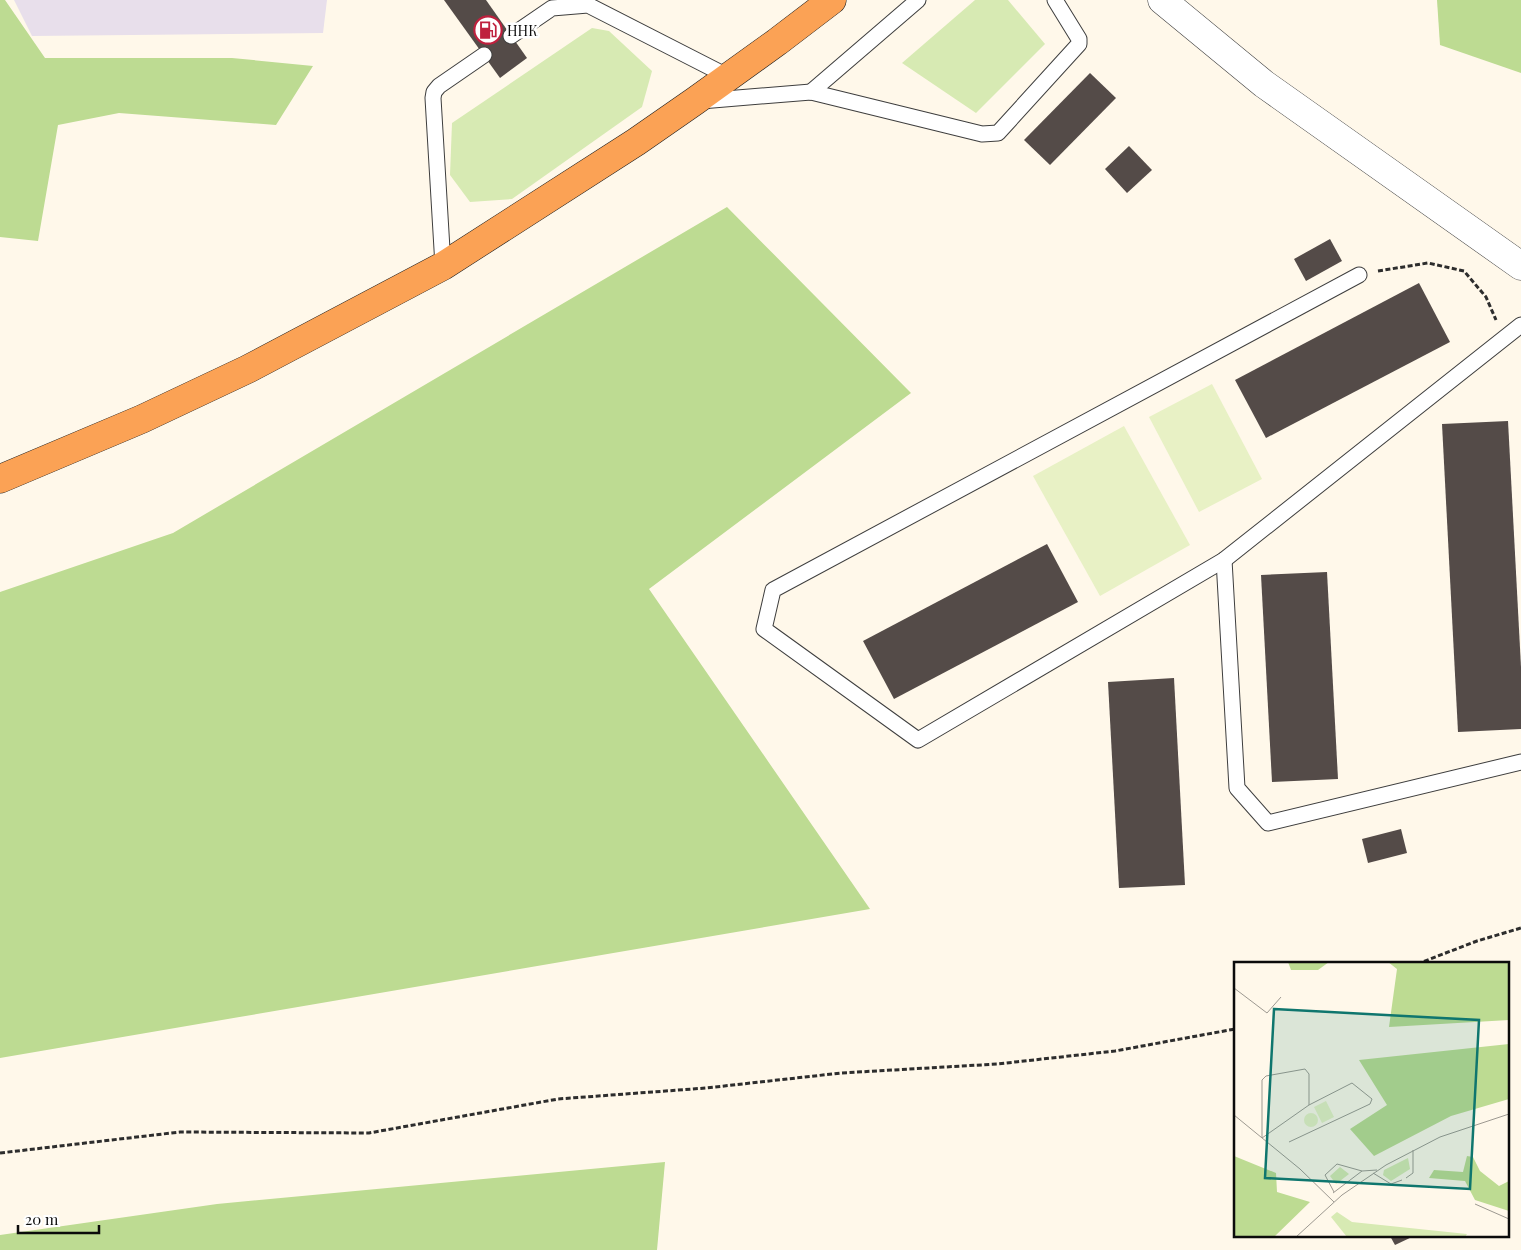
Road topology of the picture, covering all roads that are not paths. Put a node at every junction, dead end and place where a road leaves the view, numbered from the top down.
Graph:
1 (832, 0) edge
2 (918, 0) edge
3 (1055, 0) edge
4 (1162, 0) edge
5 (511, 36) dead end
6 (484, 55) dead end
7 (729, 77) junction
8 (811, 92) junction
9 (695, 101) junction
10 (443, 266) junction
11 (1521, 266) edge
12 (1359, 275) road end
13 (1521, 325) edge
14 (0, 479) edge
15 (1224, 560) junction
16 (1521, 762) edge

1 - 7 highway
2 - 8 lane
3 - 8 lane
4 - 11 street
5 - 7 lane
6 - 10 lane
7 - 9 highway
8 - 9 lane
9 - 10 highway
10 - 14 highway
12 - 15 lane
13 - 15 lane
15 - 16 lane

